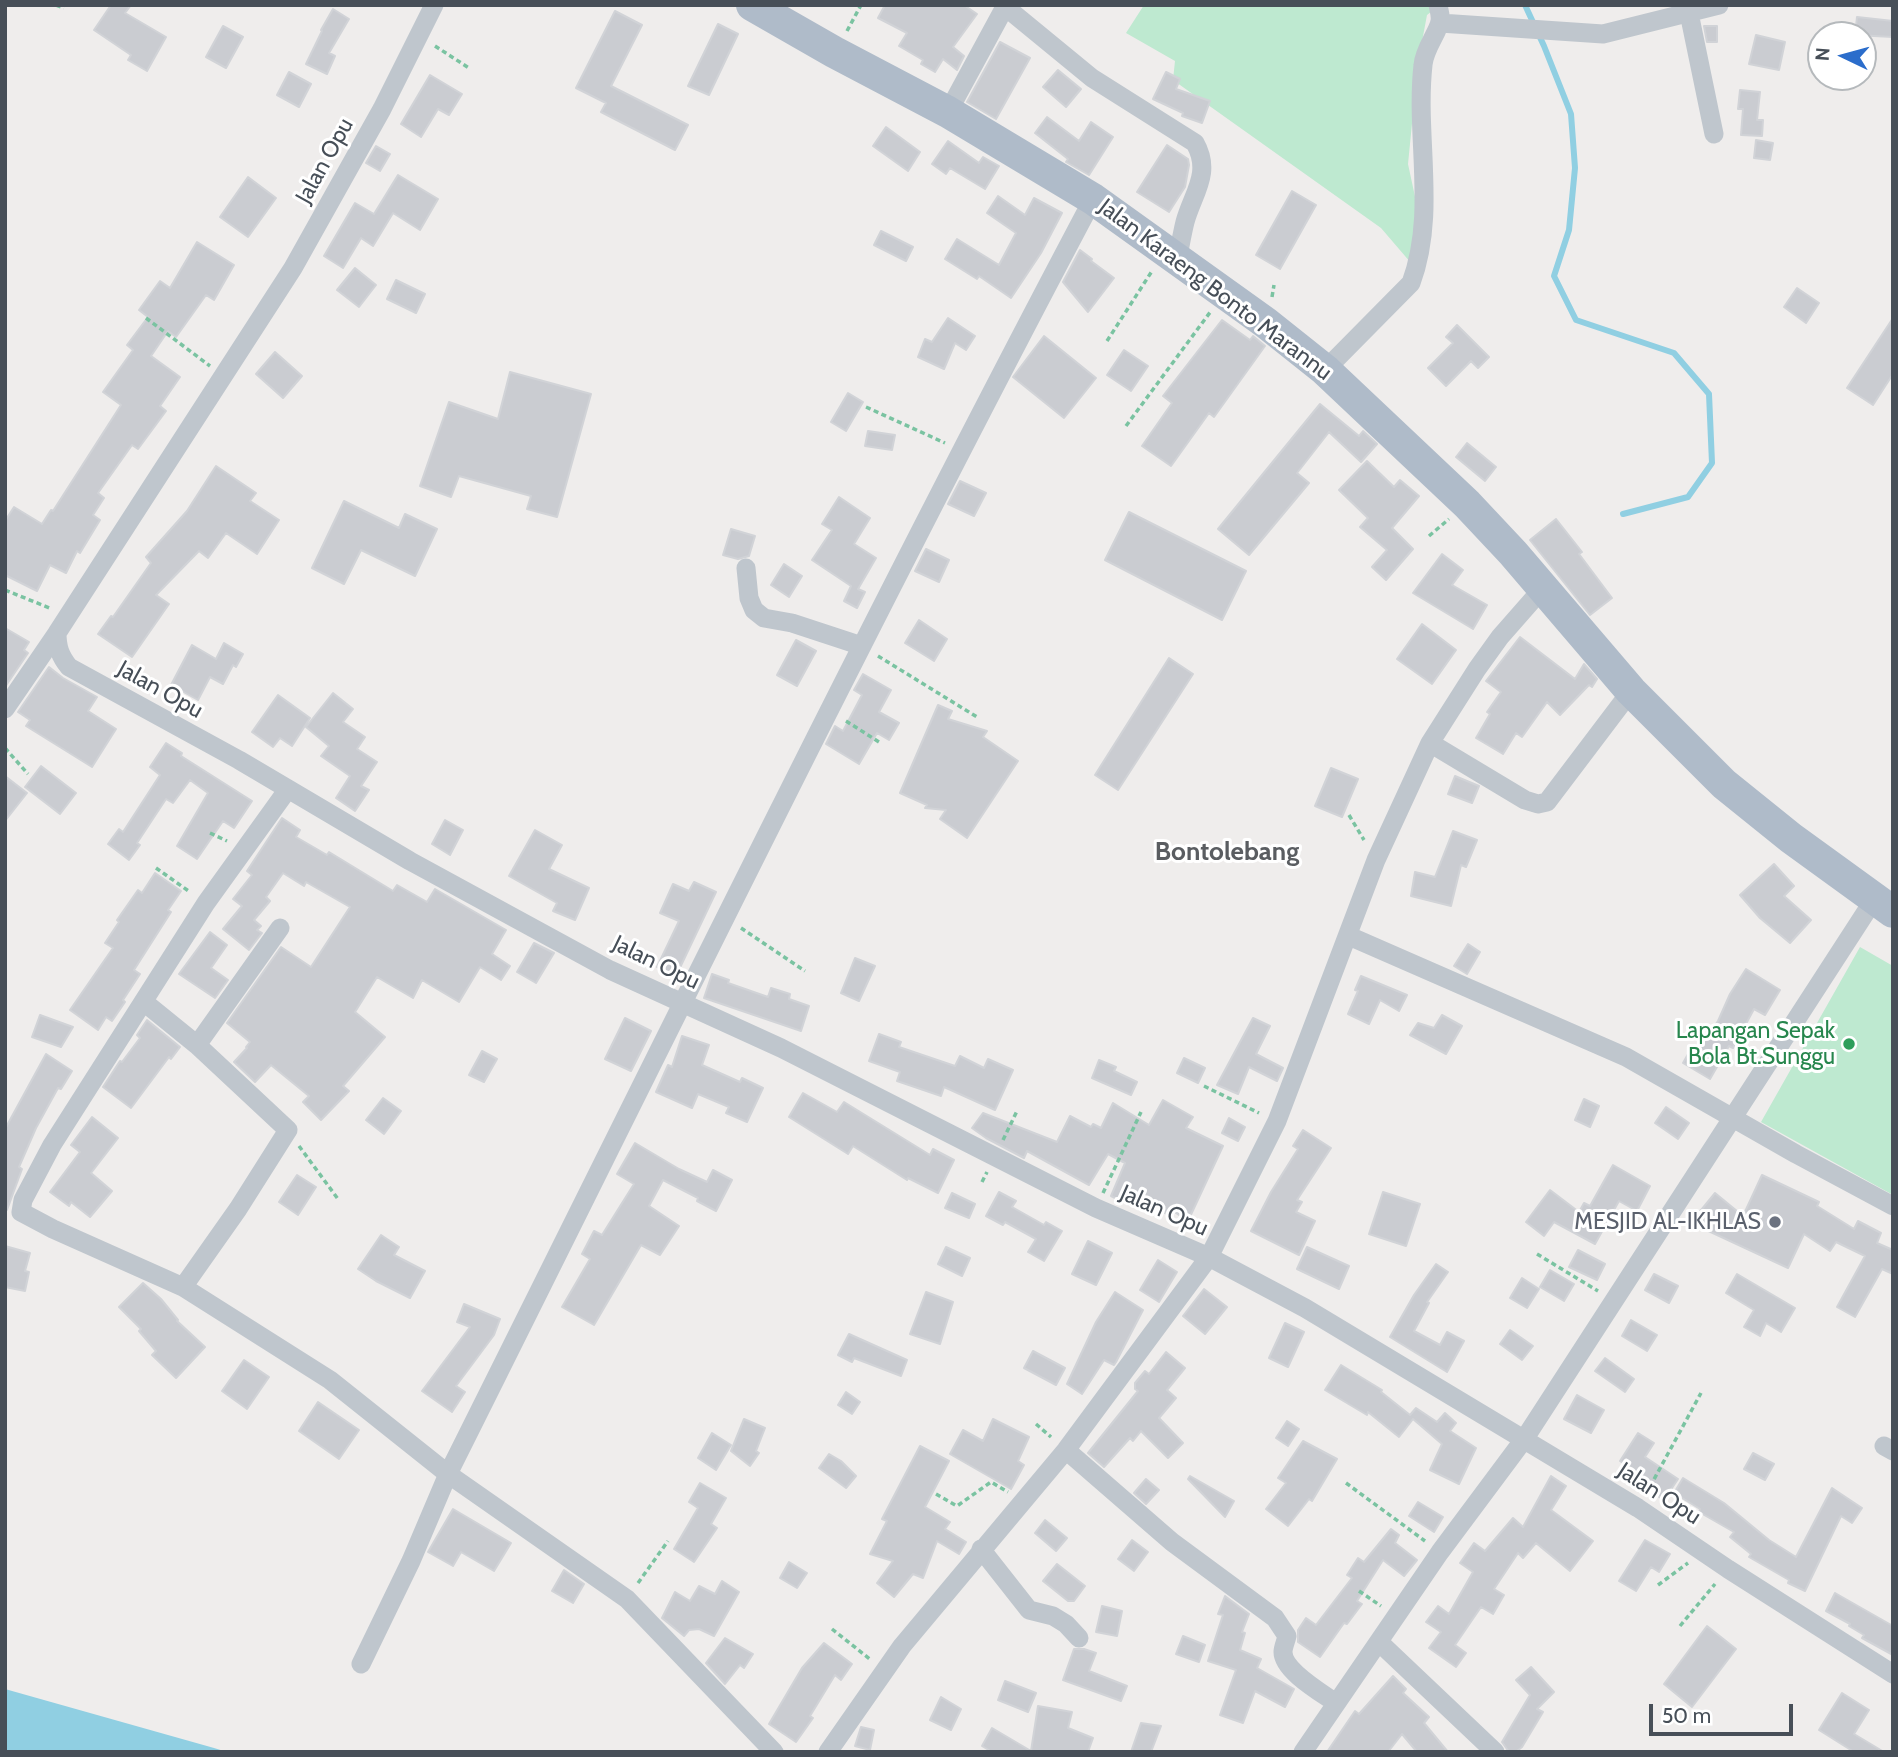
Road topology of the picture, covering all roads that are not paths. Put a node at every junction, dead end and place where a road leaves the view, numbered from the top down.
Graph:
1 (434, 5) edge
2 (752, 5) edge
3 (1719, 5) edge
4 (1005, 6) edge
5 (1689, 13) junction
6 (1439, 14) edge
7 (948, 111) junction
8 (1714, 134) dead end
9 (1093, 199) junction
10 (1171, 256) junction
11 (1325, 370) junction
12 (746, 568) dead end
13 (1543, 588) junction
14 (57, 633) junction
15 (862, 646) junction
16 (1631, 691) junction
17 (5, 709) edge
18 (1430, 743) junction
19 (288, 789) junction
20 (1884, 905) edge
21 (280, 928) dead end
22 (1349, 936) junction
23 (144, 1002) junction
24 (683, 1004) junction
25 (197, 1045) junction
26 (1734, 1118) junction
27 (1893, 1206) edge
28 (1209, 1257) junction
29 (183, 1287) junction
30 (1525, 1438) junction
31 (1066, 1450) junction
32 (448, 1474) junction
33 (981, 1549) junction
34 (1079, 1638) dead end
35 (1380, 1643) junction
36 (361, 1664) dead end
37 (1893, 1674) edge
38 (1336, 1703) junction
39 (775, 1752) edge
40 (828, 1752) edge
41 (1303, 1752) edge
42 (1495, 1752) edge

1 - 14 street, Jalan Opu
2 - 7 main road, Jalan Karaeng Bonto Marannu
3 - 5 street
4 - 7 street
4 - 10 street
5 - 6 street
5 - 8 street
6 - 11 street
7 - 9 main road, Jalan Karaeng Bonto Marannu
9 - 10 main road, Jalan Karaeng Bonto Marannu
9 - 15 street
10 - 11 main road, Jalan Karaeng Bonto Marannu
11 - 13 main road, Jalan Karaeng Bonto Marannu
12 - 15 street
13 - 16 main road, Jalan Karaeng Bonto Marannu
13 - 18 street
14 - 17 street
14 - 19 street, Jalan Opu
15 - 24 street
16 - 18 street
16 - 20 main road, Jalan Karaeng Bonto Marannu
18 - 22 street
19 - 23 street
19 - 24 street, Jalan Opu
20 - 26 street
21 - 25 street
22 - 26 street
22 - 28 street
23 - 25 street
23 - 29 street
24 - 28 street, Jalan Opu
24 - 32 street
25 - 29 street
26 - 27 street
26 - 30 street
28 - 30 street, Jalan Opu
28 - 31 street
29 - 32 street
30 - 35 street
30 - 37 street, Jalan Opu
31 - 33 street
31 - 38 street
32 - 36 street
32 - 39 street
33 - 34 street
33 - 40 street
35 - 38 street
35 - 42 street
38 - 41 street

